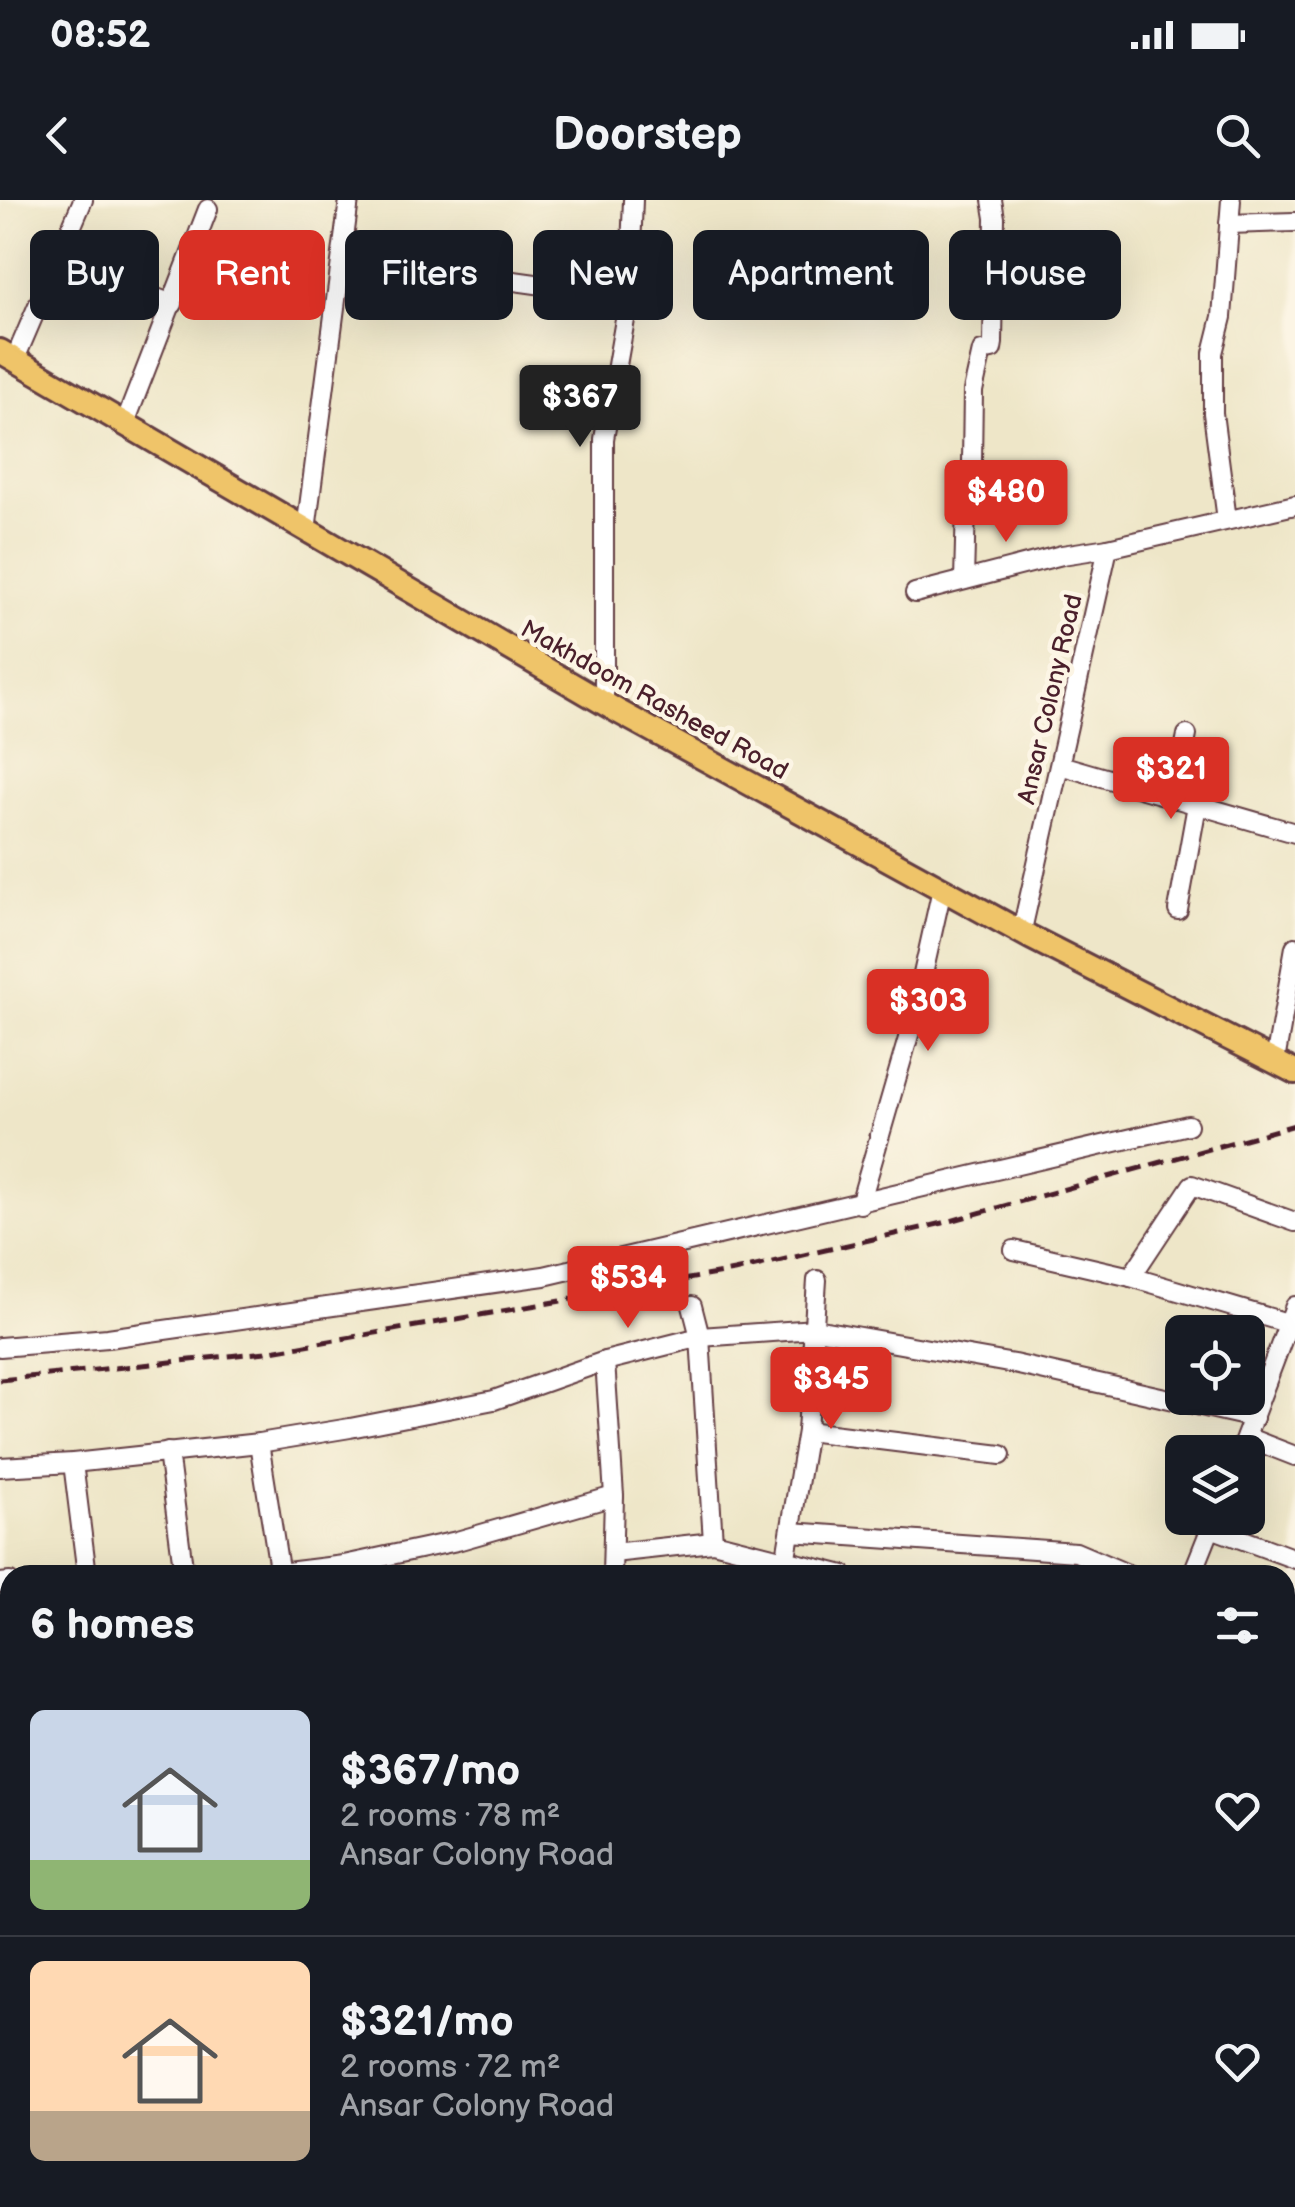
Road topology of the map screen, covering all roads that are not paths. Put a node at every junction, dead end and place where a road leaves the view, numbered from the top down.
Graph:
1 (83, 200) edge
2 (349, 200) edge
3 (634, 200) edge
4 (992, 200) edge
5 (1230, 200) edge
6 (208, 210) dead end
7 (1295, 222) edge
8 (1229, 224) junction
9 (70, 230) edge
10 (632, 230) edge
11 (159, 299) edge
12 (173, 304) junction
13 (30, 312) edge
14 (625, 320) edge
15 (8, 355) edge
16 (125, 423) junction
17 (1295, 505) edge
18 (1227, 520) junction
19 (306, 530) junction
20 (1108, 548) junction
21 (964, 580) junction
22 (916, 593) dead end
23 (604, 704) junction
24 (1188, 734) dead end
25 (1060, 765) junction
26 (1174, 798) junction
27 (1197, 805) junction
28 (1295, 833) edge
29 (942, 889) junction
30 (1178, 910) dead end
31 (1022, 930) junction
32 (1295, 947) edge
33 (1285, 1067) edge
34 (1188, 1125) dead end
35 (860, 1204) junction
36 (1295, 1222) edge
37 (1014, 1250) dead end
38 (1131, 1277) junction
39 (817, 1280) dead end
40 (692, 1306) dead end
41 (1291, 1314) edge
42 (816, 1329) junction
43 (700, 1336) junction
44 (0, 1347) edge
45 (1286, 1351) edge
46 (605, 1361) junction
47 (1254, 1418) junction
48 (808, 1431) junction
49 (1247, 1435) edge
50 (259, 1443) junction
51 (1265, 1449) edge
52 (168, 1452) junction
53 (1000, 1454) dead end
54 (1295, 1456) edge
55 (73, 1463) junction
56 (0, 1467) edge
57 (614, 1496) junction
58 (791, 1532) junction
59 (1208, 1535) edge
60 (1240, 1535) edge
61 (714, 1542) junction
62 (612, 1553) junction
63 (1295, 1560) edge
64 (86, 1565) edge
65 (183, 1565) edge
66 (278, 1565) edge
67 (344, 1565) edge
68 (612, 1565) edge
69 (782, 1565) edge
70 (785, 1565) edge
71 (1107, 1565) edge
72 (1196, 1565) edge

1 - 9 street
2 - 19 street
3 - 10 street
4 - 21 street
5 - 8 street
6 - 12 street
7 - 8 street
8 - 18 street
11 - 12 street
12 - 16 street
13 - 15 street
14 - 23 street
15 - 16 main road, Makhdoom Rasheed Road
16 - 19 main road, Makhdoom Rasheed Road
17 - 18 street
18 - 20 street
19 - 23 main road, Makhdoom Rasheed Road
20 - 21 street
20 - 25 street, Ansar Colony Road
21 - 22 street
23 - 29 main road, Makhdoom Rasheed Road
24 - 26 street
25 - 26 street
25 - 31 street, Ansar Colony Road
26 - 27 street
27 - 28 street
27 - 30 street
29 - 31 main road, Makhdoom Rasheed Road
29 - 35 street
31 - 33 main road, Makhdoom Rasheed Road
32 - 33 street
34 - 35 street
35 - 44 street
36 - 38 street
37 - 38 street
38 - 41 street
39 - 42 street
40 - 43 street
41 - 45 street
42 - 43 street
42 - 47 street
42 - 48 street
43 - 46 street
43 - 61 street
45 - 47 street
46 - 50 street
46 - 57 street
47 - 49 street
48 - 53 street
48 - 58 street
50 - 52 street
50 - 66 street
51 - 54 street
52 - 55 street
52 - 65 street
55 - 56 street
55 - 64 street
57 - 62 street
57 - 67 street
58 - 70 street
58 - 71 street
59 - 72 street
60 - 63 street
61 - 62 street
61 - 69 street
62 - 68 street

